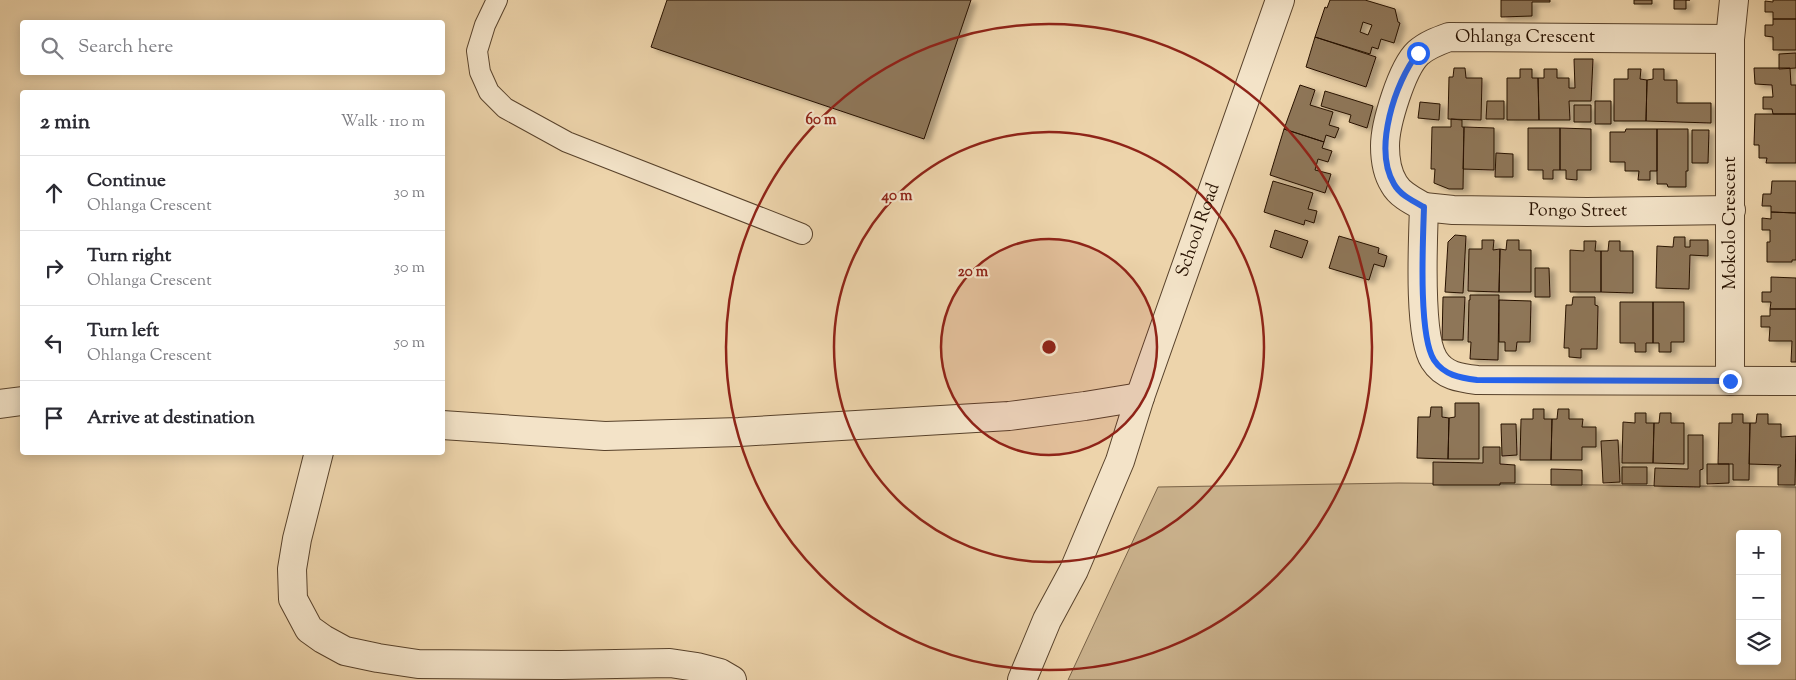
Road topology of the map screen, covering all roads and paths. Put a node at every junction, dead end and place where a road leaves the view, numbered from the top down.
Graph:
1 (497, 0) edge
2 (1280, 0) edge
3 (1734, 0) edge
4 (1730, 39) junction
5 (1424, 207) junction
6 (1731, 210) junction
7 (802, 234) dead end
8 (1730, 381) junction
9 (1796, 381) edge
10 (1140, 397) junction
11 (20, 401) edge
12 (0, 404) edge
13 (445, 425) edge
14 (318, 455) edge
15 (732, 680) edge
16 (1022, 680) edge

1 - 7 lane
2 - 10 street, School Road
3 - 4 street, Mokolo Crescent
4 - 5 street, Ohlanga Crescent
4 - 6 street, Mokolo Crescent
5 - 6 street, Pongo Street
5 - 8 street
6 - 8 street, Mokolo Crescent
8 - 9 street
10 - 13 street
10 - 16 street, School Road
11 - 12 street
14 - 15 street

